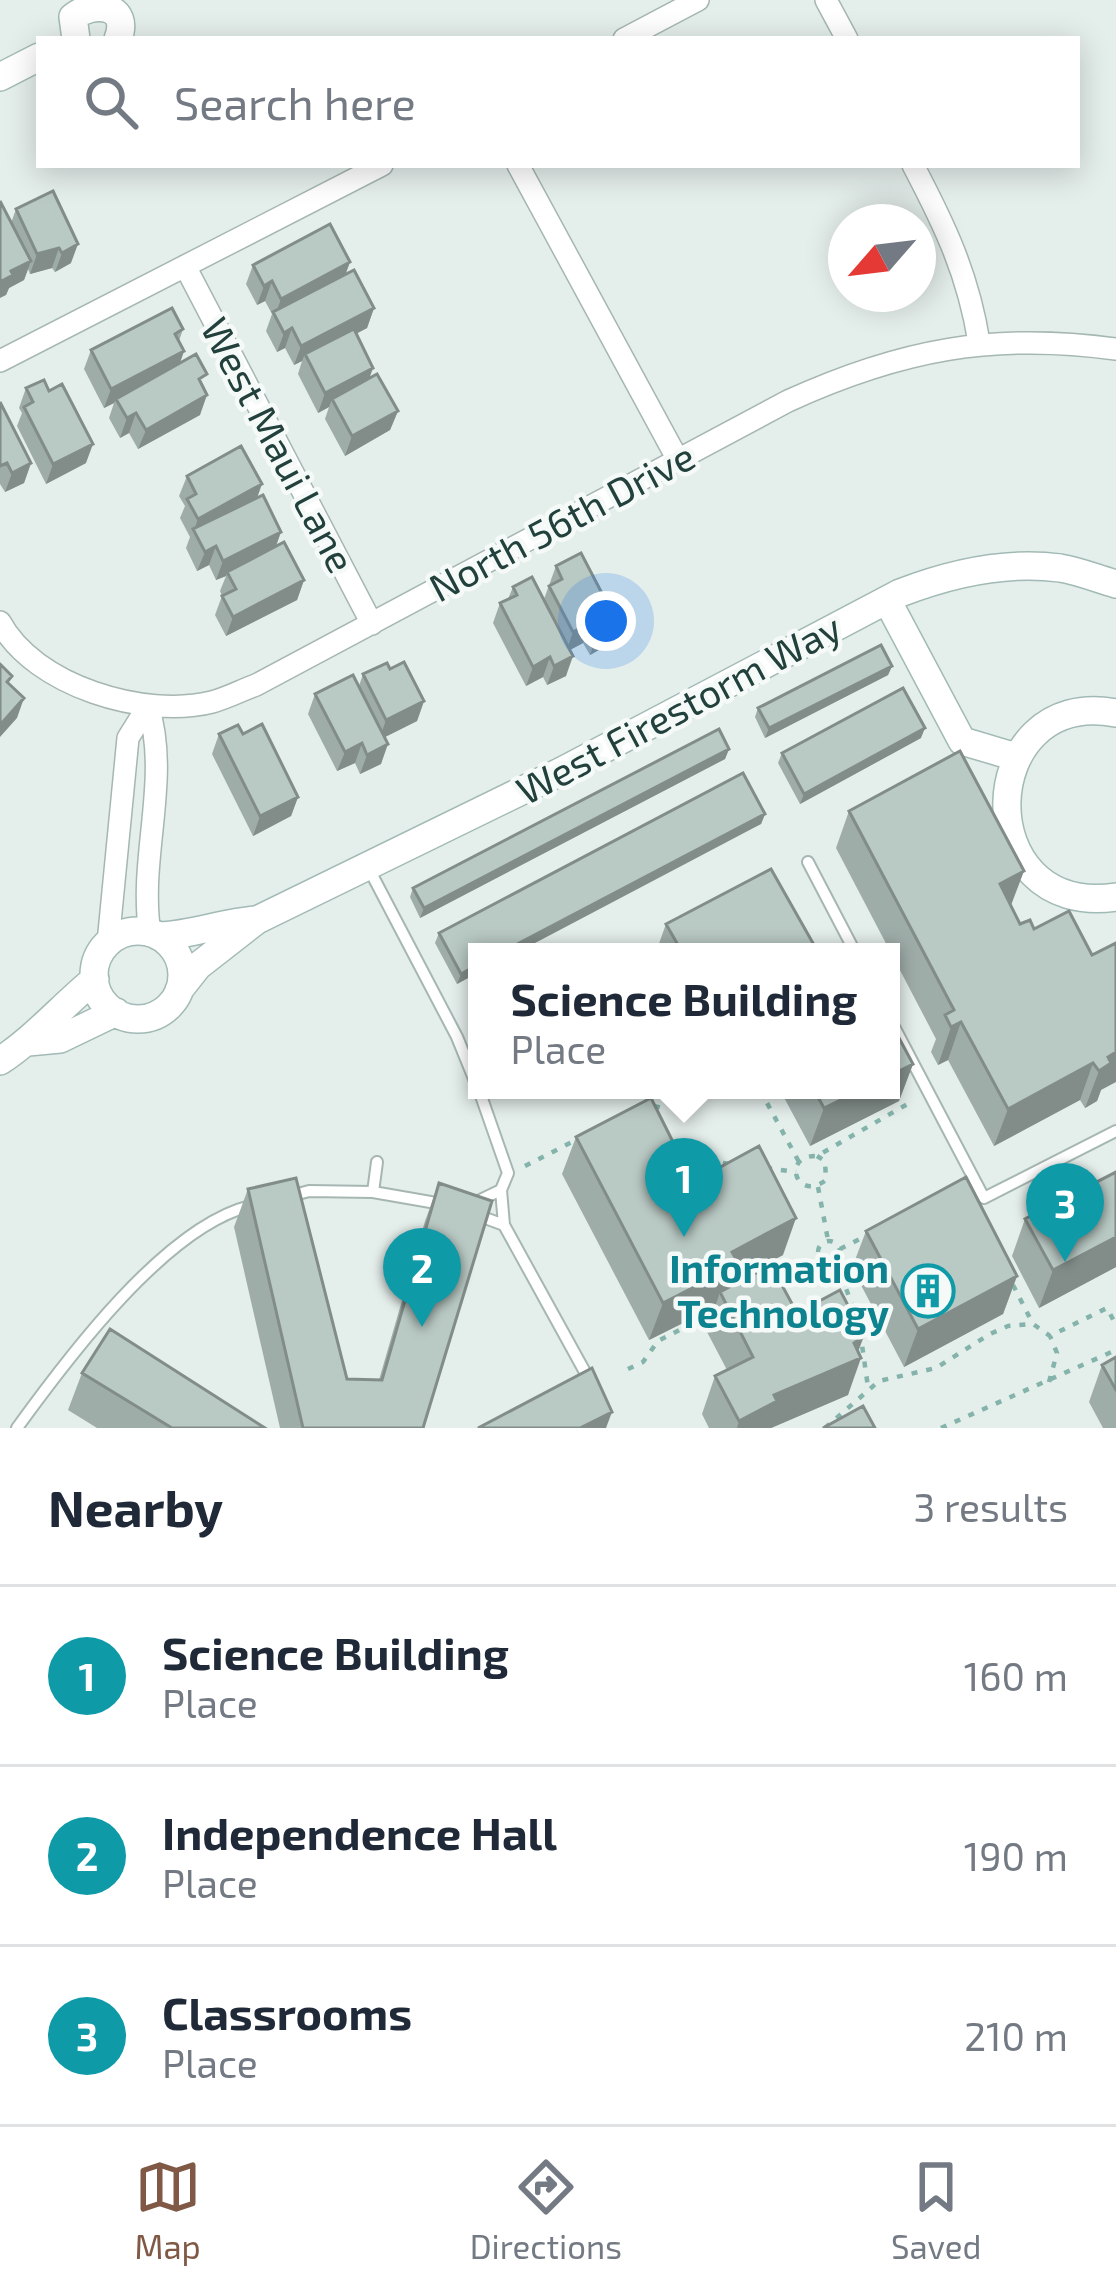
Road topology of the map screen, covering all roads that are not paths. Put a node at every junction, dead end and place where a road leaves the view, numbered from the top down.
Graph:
1 (698, 0) edge
2 (826, 0) edge
3 (86, 1) edge
4 (126, 17) edge
5 (75, 36) edge
6 (630, 36) edge
7 (845, 36) edge
8 (36, 59) edge
9 (0, 77) edge
10 (376, 168) edge
11 (520, 168) edge
12 (915, 168) edge
13 (185, 266) junction
14 (979, 342) junction
15 (1116, 349) edge
16 (0, 361) edge
17 (678, 460) junction
18 (1116, 584) edge
19 (887, 601) junction
20 (0, 622) edge
21 (372, 624) junction
22 (148, 706) junction
23 (1116, 713) edge
24 (1016, 757) junction
25 (122, 815) junction
26 (153, 818) junction
27 (808, 862) dead end
28 (369, 868) junction
29 (1116, 897) edge
30 (257, 920) junction
31 (154, 935) junction
32 (109, 943) junction
33 (850, 943) edge
34 (95, 979) junction
35 (178, 990) junction
36 (116, 1012) junction
37 (900, 1038) edge
38 (28, 1042) junction
39 (0, 1061) edge
40 (468, 1064) edge
41 (482, 1099) edge
42 (1116, 1131) edge
43 (377, 1162) dead end
44 (501, 1190) junction
45 (373, 1192) junction
46 (273, 1200) edge
47 (256, 1204) edge
48 (444, 1204) junction
49 (504, 1225) junction
50 (598, 1394) edge
51 (17, 1428) edge

1 - 6 street
2 - 7 street
3 - 4 street
3 - 5 street
8 - 9 street
10 - 13 street
11 - 17 street
12 - 14 street
13 - 16 street
13 - 21 street, West Maui Lane
14 - 15 street, North 56th Drive
14 - 17 street, North 56th Drive
17 - 21 street, North 56th Drive
18 - 19 street, West Firestorm Way
19 - 24 street
19 - 28 street, West Firestorm Way
20 - 22 street, North 56th Drive
21 - 22 street, North 56th Drive
22 - 25 street
22 - 26 street
23 - 24 street
24 - 29 street
25 - 26 street
25 - 32 street
26 - 31 street
27 - 33 lane
28 - 30 street, West Firestorm Way
28 - 40 lane
30 - 31 street, West Firestorm Way
30 - 35 street, West Firestorm Way
31 - 32 street
31 - 35 street
32 - 34 street
34 - 36 street
34 - 38 street
35 - 36 street
36 - 38 street
37 - 42 lane
38 - 39 street
41 - 44 lane
43 - 45 lane
44 - 48 lane
44 - 49 lane
45 - 46 lane
45 - 48 lane
47 - 51 lane
48 - 49 lane
49 - 50 lane

